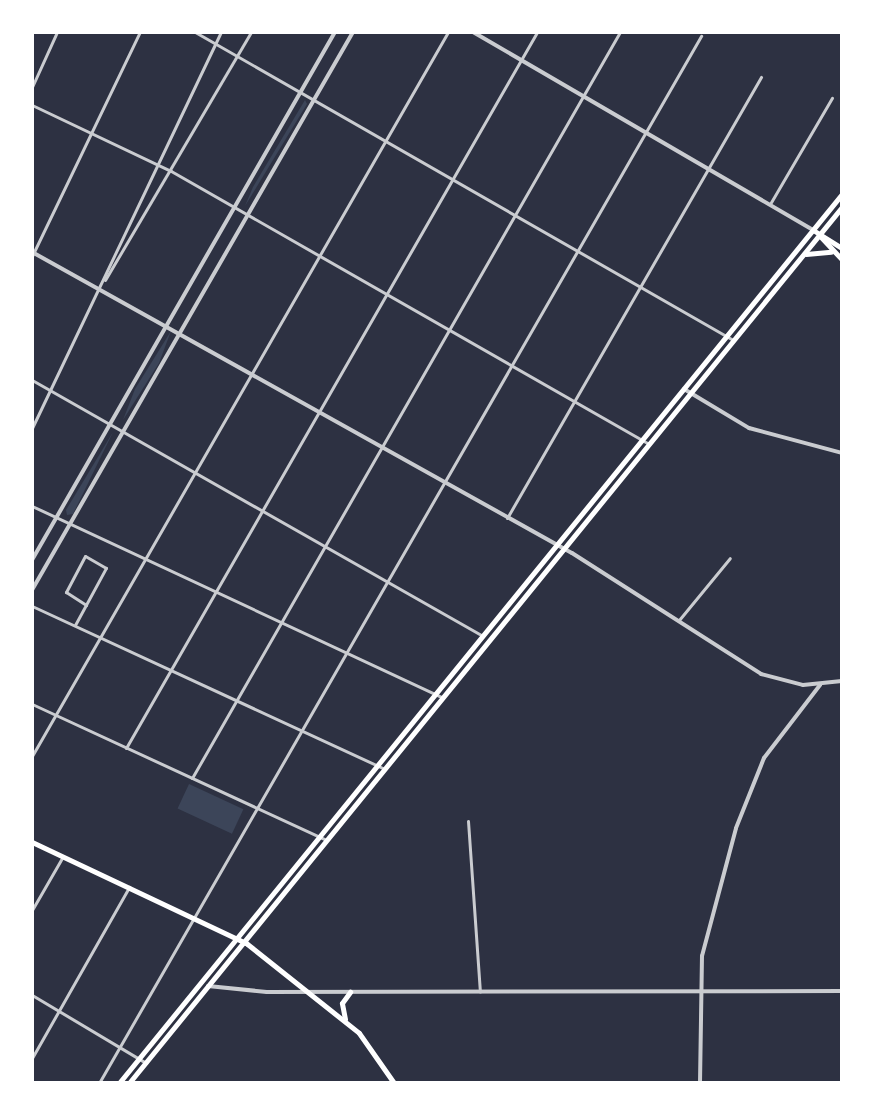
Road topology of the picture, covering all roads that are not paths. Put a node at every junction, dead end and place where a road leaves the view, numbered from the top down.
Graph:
1 (57, 32) edge
2 (140, 32) edge
3 (195, 32) edge
4 (221, 32) edge
5 (251, 32) edge
6 (335, 32) edge
7 (353, 32) edge
8 (448, 32) edge
9 (473, 32) edge
10 (537, 32) edge
11 (620, 32) edge
12 (701, 36) dead end
13 (216, 42) junction
14 (238, 55) junction
15 (520, 60) junction
16 (761, 77) dead end
17 (32, 87) edge
18 (301, 91) junction
19 (583, 96) junction
20 (832, 98) dead end
21 (314, 99) junction
22 (32, 105) edge
23 (90, 131) junction
24 (646, 131) junction
25 (383, 139) junction
26 (158, 164) junction
27 (707, 168) junction
28 (171, 171) junction
29 (453, 179) junction
30 (842, 194) edge
31 (770, 204) junction
32 (842, 207) edge
33 (235, 208) junction
34 (247, 215) junction
35 (515, 215) junction
36 (813, 230) junction
37 (820, 235) junction
38 (842, 248) edge
39 (578, 250) junction
40 (832, 252) junction
41 (32, 253) edge
42 (317, 254) junction
43 (802, 257) junction
44 (842, 260) edge
45 (101, 286) junction
46 (640, 286) junction
47 (386, 295) junction
48 (169, 324) junction
49 (448, 330) junction
50 (181, 331) junction
51 (727, 336) junction
52 (734, 340) junction
53 (512, 367) junction
54 (251, 371) junction
55 (32, 380) edge
56 (51, 388) junction
57 (684, 389) junction
58 (691, 393) junction
59 (575, 403) junction
60 (319, 410) junction
61 (112, 423) junction
62 (32, 428) edge
63 (125, 430) junction
64 (642, 440) junction
65 (649, 444) junction
66 (381, 446) junction
67 (842, 453) edge
68 (194, 473) junction
69 (445, 482) junction
70 (32, 506) edge
71 (263, 512) junction
72 (56, 517) junction
73 (507, 518) junction
74 (71, 524) junction
75 (556, 545) junction
76 (325, 547) junction
77 (564, 549) junction
78 (143, 558) junction
79 (730, 558) dead end
80 (32, 560) edge
81 (389, 583) junction
82 (32, 590) edge
83 (215, 591) junction
84 (86, 605) junction
85 (32, 606) edge
86 (678, 621) junction
87 (280, 622) junction
88 (75, 625) junction
89 (483, 636) junction
90 (99, 637) junction
91 (490, 641) junction
92 (346, 653) junction
93 (172, 671) junction
94 (842, 681) edge
95 (820, 685) junction
96 (436, 695) junction
97 (444, 698) junction
98 (237, 700) junction
99 (32, 704) edge
100 (55, 714) junction
101 (305, 731) junction
102 (126, 748) junction
103 (32, 756) edge
104 (378, 767) junction
105 (385, 770) junction
106 (192, 778) junction
107 (260, 808) junction
108 (468, 821) dead end
109 (320, 838) junction
110 (328, 841) junction
111 (32, 842) edge
112 (63, 857) junction
113 (129, 887) junction
114 (32, 910) edge
115 (195, 918) junction
116 (239, 939) junction
117 (246, 943) junction
118 (203, 982) junction
119 (209, 987) junction
120 (700, 991) junction
121 (842, 991) edge
122 (308, 992) junction
123 (350, 992) junction
124 (480, 992) junction
125 (32, 995) edge
126 (59, 1011) junction
127 (345, 1021) junction
128 (120, 1047) junction
129 (32, 1058) edge
130 (139, 1059) junction
131 (146, 1063) junction
132 (99, 1083) edge
133 (119, 1083) edge
134 (129, 1083) edge
135 (394, 1083) edge
136 (700, 1083) edge

1 - 17 street
2 - 23 street
3 - 13 street
4 - 13 street
5 - 14 street
6 - 18 street
7 - 21 street
8 - 25 street
9 - 15 street
10 - 15 street
11 - 19 street
12 - 24 street
13 - 14 street
13 - 26 street
14 - 18 street
14 - 28 street
15 - 19 street
15 - 29 street
16 - 27 street
18 - 21 street
18 - 33 street
19 - 24 street
19 - 35 street
20 - 31 street
21 - 25 street
21 - 34 street
22 - 23 street
23 - 26 street
23 - 41 street
24 - 27 street
24 - 39 street
25 - 29 street
25 - 42 street
26 - 28 street
26 - 45 street
27 - 31 street
27 - 46 street
28 - 33 street
28 - 45 street
29 - 35 street
29 - 47 street
30 - 36 main road
31 - 36 street
32 - 37 main road
33 - 34 street
33 - 48 street
34 - 42 street
34 - 50 street
35 - 39 street
35 - 49 street
36 - 37 main road
36 - 51 main road
37 - 38 main road
37 - 40 main road
37 - 43 main road
39 - 46 street
39 - 53 street
40 - 43 main road
40 - 44 main road
41 - 45 street
42 - 47 street
42 - 54 street
43 - 52 main road
45 - 48 street
45 - 56 street
46 - 51 street
46 - 59 street
47 - 49 street
47 - 60 street
48 - 50 street
48 - 61 street
49 - 53 street
49 - 66 street
50 - 54 street
50 - 63 street
51 - 52 street
51 - 57 main road
52 - 58 main road
53 - 59 street
53 - 69 street
54 - 60 street
54 - 68 street
55 - 56 street
56 - 61 street
56 - 62 street
57 - 58 street
57 - 64 main road
58 - 65 main road
58 - 67 street
59 - 64 street
59 - 73 street
60 - 66 street
60 - 71 street
61 - 63 street
61 - 72 street
63 - 68 street
63 - 74 street
64 - 65 street
64 - 75 main road
65 - 77 main road
66 - 69 street
66 - 76 street
68 - 71 street
68 - 78 street
69 - 73 street
69 - 81 street
70 - 72 street
71 - 76 street
71 - 83 street
72 - 74 street
72 - 80 street
73 - 75 street
74 - 78 street
74 - 82 street
75 - 77 street
75 - 89 main road
76 - 81 street
76 - 87 street
77 - 86 street
77 - 91 main road
78 - 83 street
78 - 90 street
79 - 86 street
81 - 89 street
81 - 92 street
83 - 87 street
83 - 93 street
84 - 84 street
84 - 88 street
85 - 88 street
86 - 95 street
87 - 92 street
87 - 98 street
88 - 90 street
89 - 91 street
89 - 96 main road
90 - 93 street
90 - 100 street
91 - 97 main road
92 - 96 street
92 - 101 street
93 - 98 street
93 - 102 street
94 - 95 street
95 - 120 street
96 - 97 street
96 - 104 main road
97 - 105 main road
98 - 101 street
98 - 106 street
99 - 100 street
100 - 102 street
100 - 103 street
101 - 104 street
101 - 107 street
102 - 106 street
104 - 105 street
104 - 109 main road
105 - 110 main road
106 - 107 street
107 - 109 street
107 - 115 street
108 - 124 street
109 - 110 street
109 - 116 main road
110 - 117 main road
111 - 112 main road
112 - 113 main road
112 - 114 street
113 - 115 main road
113 - 126 street
115 - 116 main road
115 - 128 street
116 - 117 main road
116 - 118 main road
117 - 119 main road
117 - 122 main road
118 - 119 street
118 - 130 main road
119 - 122 street
119 - 131 main road
120 - 121 street
120 - 124 street
120 - 136 street
122 - 123 street
122 - 127 main road
123 - 124 street
123 - 127 main road
125 - 126 street
126 - 128 street
126 - 129 street
127 - 135 main road
128 - 130 street
128 - 132 street
130 - 131 street
130 - 133 main road
131 - 134 main road

